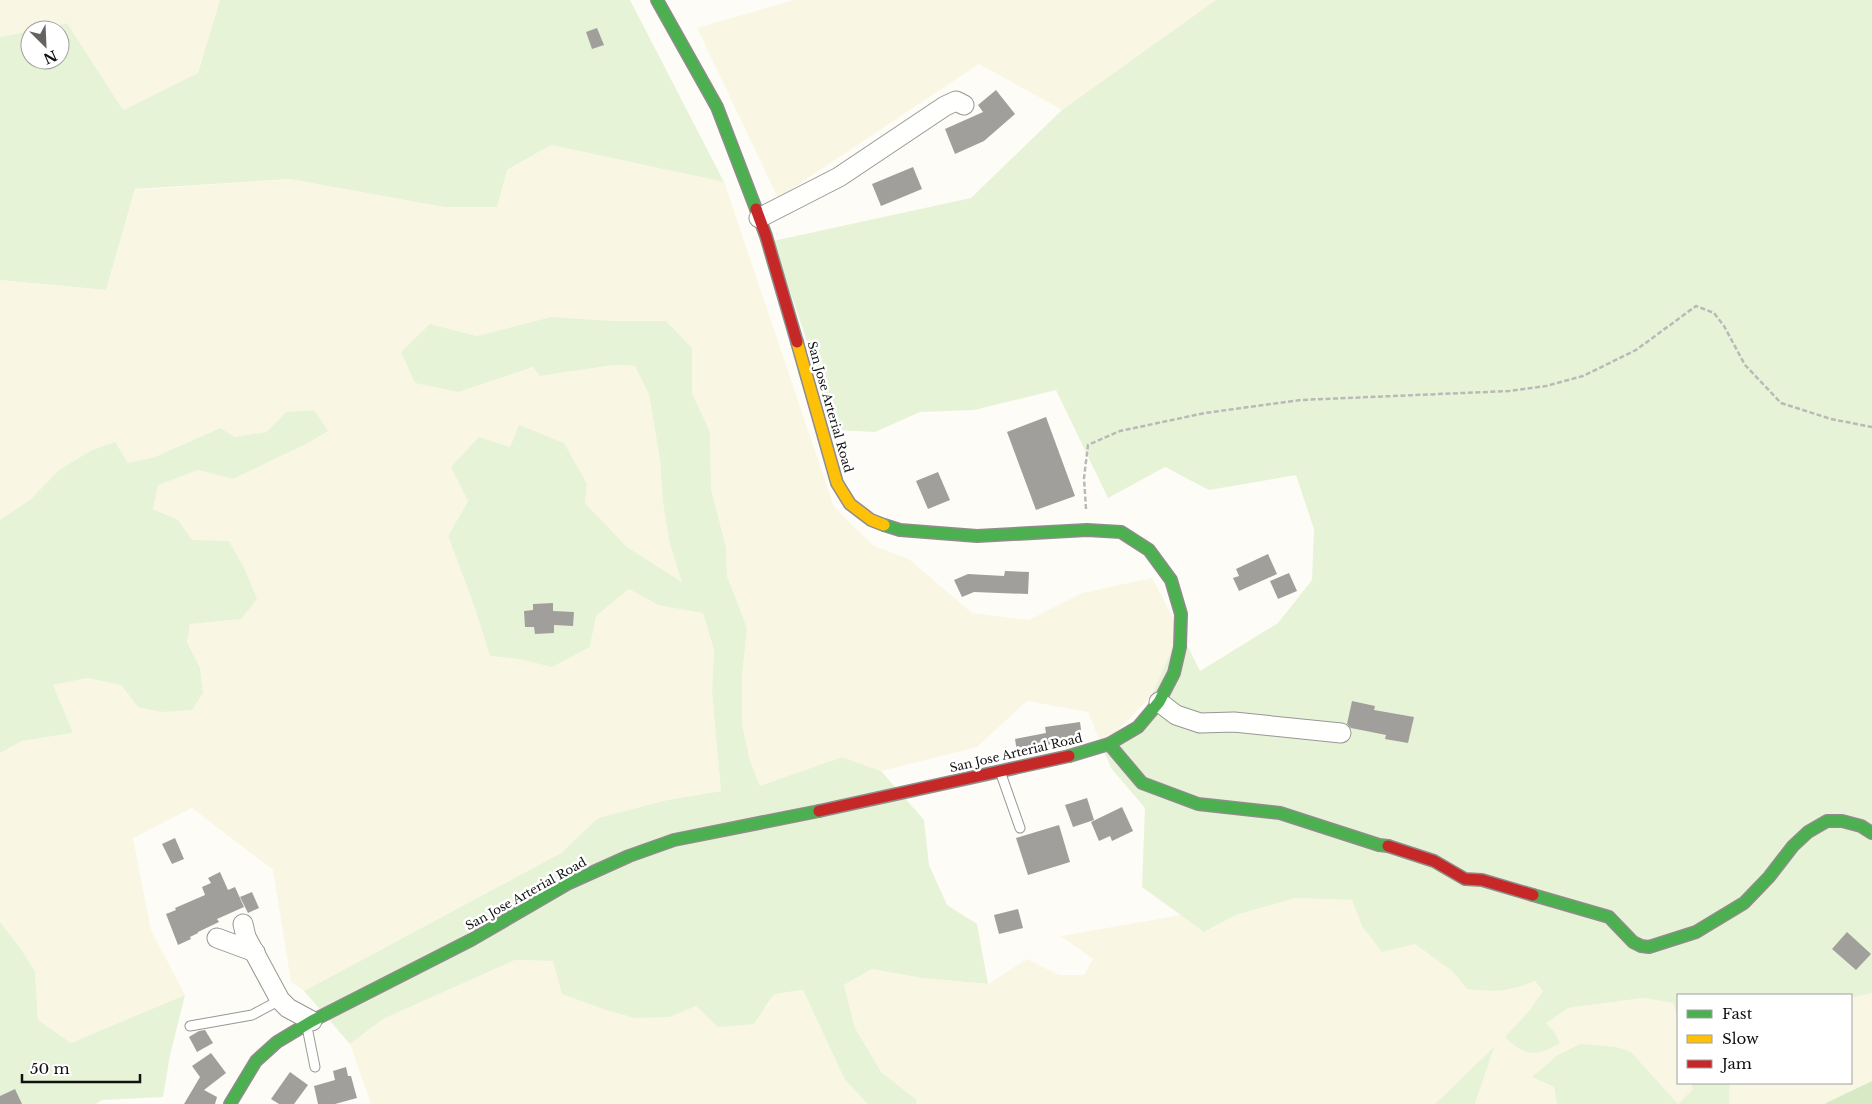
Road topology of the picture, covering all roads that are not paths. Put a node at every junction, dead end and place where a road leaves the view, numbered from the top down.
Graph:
1 (657, 0) edge
2 (964, 105) dead end
3 (759, 218) junction
4 (1159, 702) junction
5 (1341, 733) dead end
6 (1109, 744) junction
7 (1000, 772) junction
8 (1020, 828) dead end
9 (1872, 833) edge
10 (243, 924) dead end
11 (217, 938) dead end
12 (255, 952) junction
13 (280, 1000) junction
14 (309, 1023) junction
15 (190, 1026) dead end
16 (315, 1067) dead end
17 (237, 1102) edge

1 - 3 main road, San Jose Arterial Road
2 - 3 street
3 - 4 main road, San Jose Arterial Road
4 - 5 street
4 - 6 main road, San Jose Arterial Road
6 - 7 main road, San Jose Arterial Road
6 - 9 main road
7 - 8 lane
7 - 14 main road, San Jose Arterial Road
10 - 12 street
11 - 12 street
12 - 13 street
13 - 14 street
13 - 15 lane
14 - 16 lane
14 - 17 main road, San Jose Arterial Road

